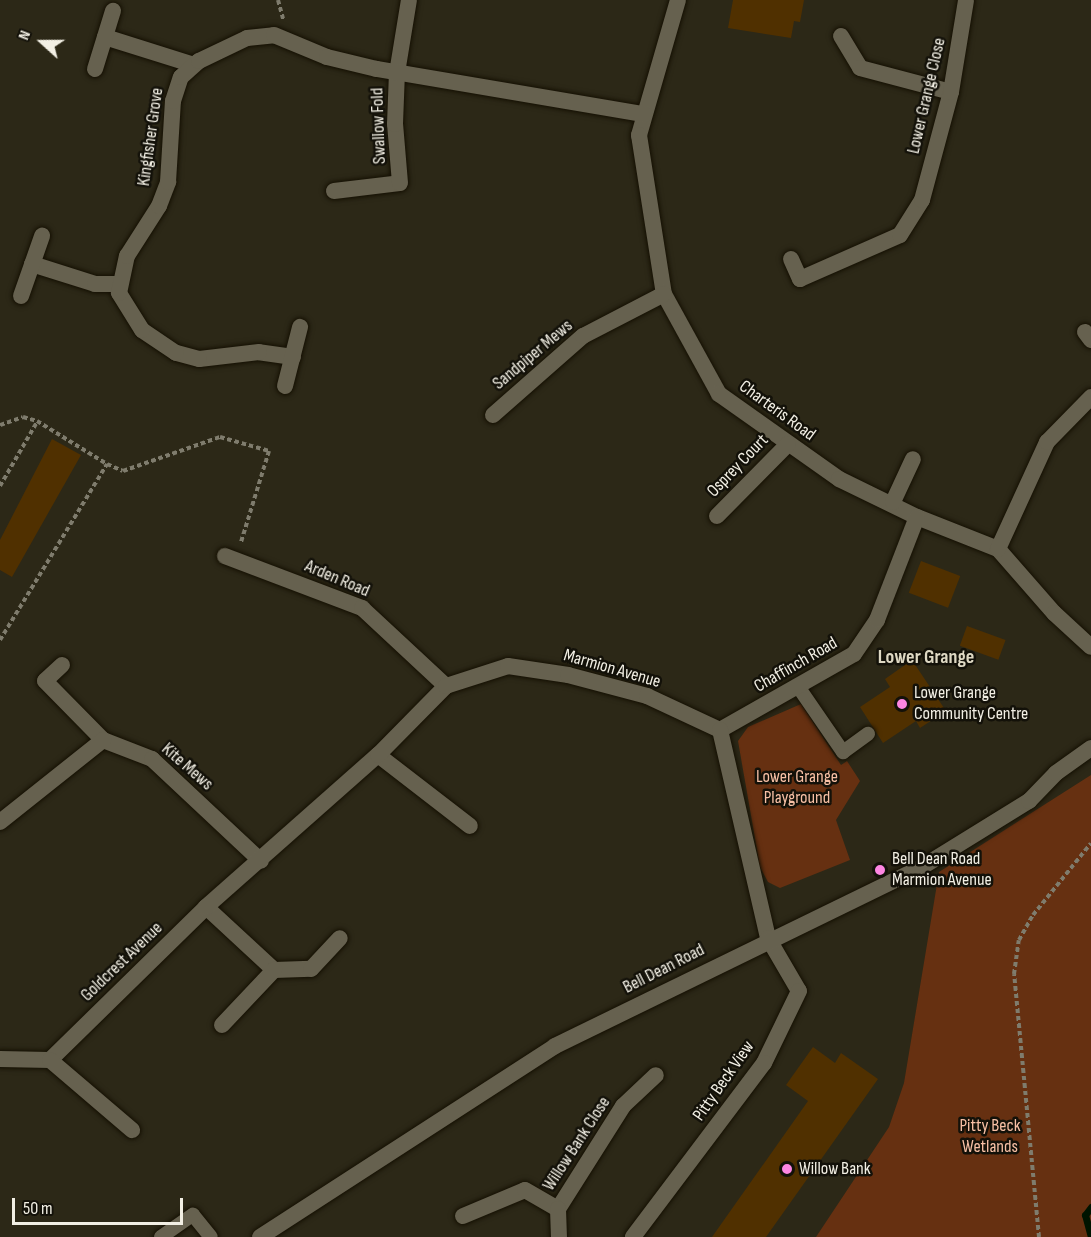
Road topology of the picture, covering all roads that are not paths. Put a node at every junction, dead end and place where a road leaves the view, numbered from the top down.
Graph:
1 (410, 0) edge
2 (678, 0) edge
3 (966, 0) edge
4 (113, 11) dead end
5 (841, 36) dead end
6 (105, 37) junction
7 (194, 65) junction
8 (95, 69) dead end
9 (397, 73) junction
10 (951, 92) junction
11 (644, 114) junction
12 (334, 191) dead end
13 (42, 236) dead end
14 (792, 259) dead end
15 (32, 264) junction
16 (120, 284) junction
17 (664, 294) junction
18 (21, 296) dead end
19 (300, 327) dead end
20 (293, 357) junction
21 (285, 386) dead end
22 (1091, 397) edge
23 (493, 415) dead end
24 (788, 444) junction
25 (913, 459) dead end
26 (893, 502) junction
27 (717, 516) dead end
28 (917, 517) junction
29 (998, 549) junction
30 (230, 558) road end
31 (1091, 647) edge
32 (62, 665) dead end
33 (446, 686) junction
34 (799, 688) junction
35 (720, 730) junction
36 (868, 734) dead end
37 (103, 740) junction
38 (1091, 748) edge
39 (378, 755) junction
40 (0, 822) edge
41 (470, 826) dead end
42 (261, 861) junction
43 (206, 907) junction
44 (340, 938) dead end
45 (768, 938) junction
46 (274, 970) junction
47 (222, 1024) dead end
48 (0, 1059) edge
49 (50, 1060) junction
50 (656, 1075) dead end
51 (132, 1130) dead end
52 (558, 1209) junction
53 (463, 1216) dead end
54 (161, 1237) edge
55 (211, 1237) edge
56 (260, 1237) edge
57 (559, 1237) edge
58 (633, 1237) edge

1 - 9 street
2 - 11 street, Charteris Road
3 - 10 street, Lower Grange Close
4 - 6 street
5 - 10 street
6 - 7 street
6 - 8 street
7 - 9 street, Kingfisher Grove
7 - 16 street, Kingfisher Grove
9 - 11 street, Kingfisher Grove
9 - 12 street, Swallow Fold
10 - 14 street, Lower Grange Close
11 - 17 street, Charteris Road
13 - 15 street
15 - 16 street
15 - 18 street
16 - 20 street
17 - 23 street, Sandpiper Mews
17 - 24 street, Charteris Road
19 - 20 street
20 - 21 street
22 - 29 street
24 - 26 street, Charteris Road
24 - 27 street, Osprey Court
25 - 26 street
26 - 28 street, Charteris Road
28 - 29 street, Charteris Road
28 - 34 street, Chaffinch Road
29 - 31 street, Charteris Road
30 - 33 street, Arden Road
32 - 37 street, Kite Mews
33 - 35 street, Marmion Avenue
33 - 39 street, Marmion Avenue
34 - 35 street, Chaffinch Road
34 - 36 lane
35 - 45 street
37 - 40 street
37 - 42 street, Kite Mews
38 - 45 street, Bell Dean Road
39 - 41 street
39 - 42 street, Marmion Avenue
42 - 43 street, Goldcrest Avenue
43 - 46 street
43 - 49 street, Goldcrest Avenue
44 - 46 street
45 - 56 street, Bell Dean Road
45 - 58 street, Pitty Beck View
46 - 47 street
48 - 49 street
49 - 51 street
50 - 52 street, Willow Bank Close
52 - 53 street, Willow Bank Close
52 - 57 street, Willow Bank Close
54 - 55 lane

